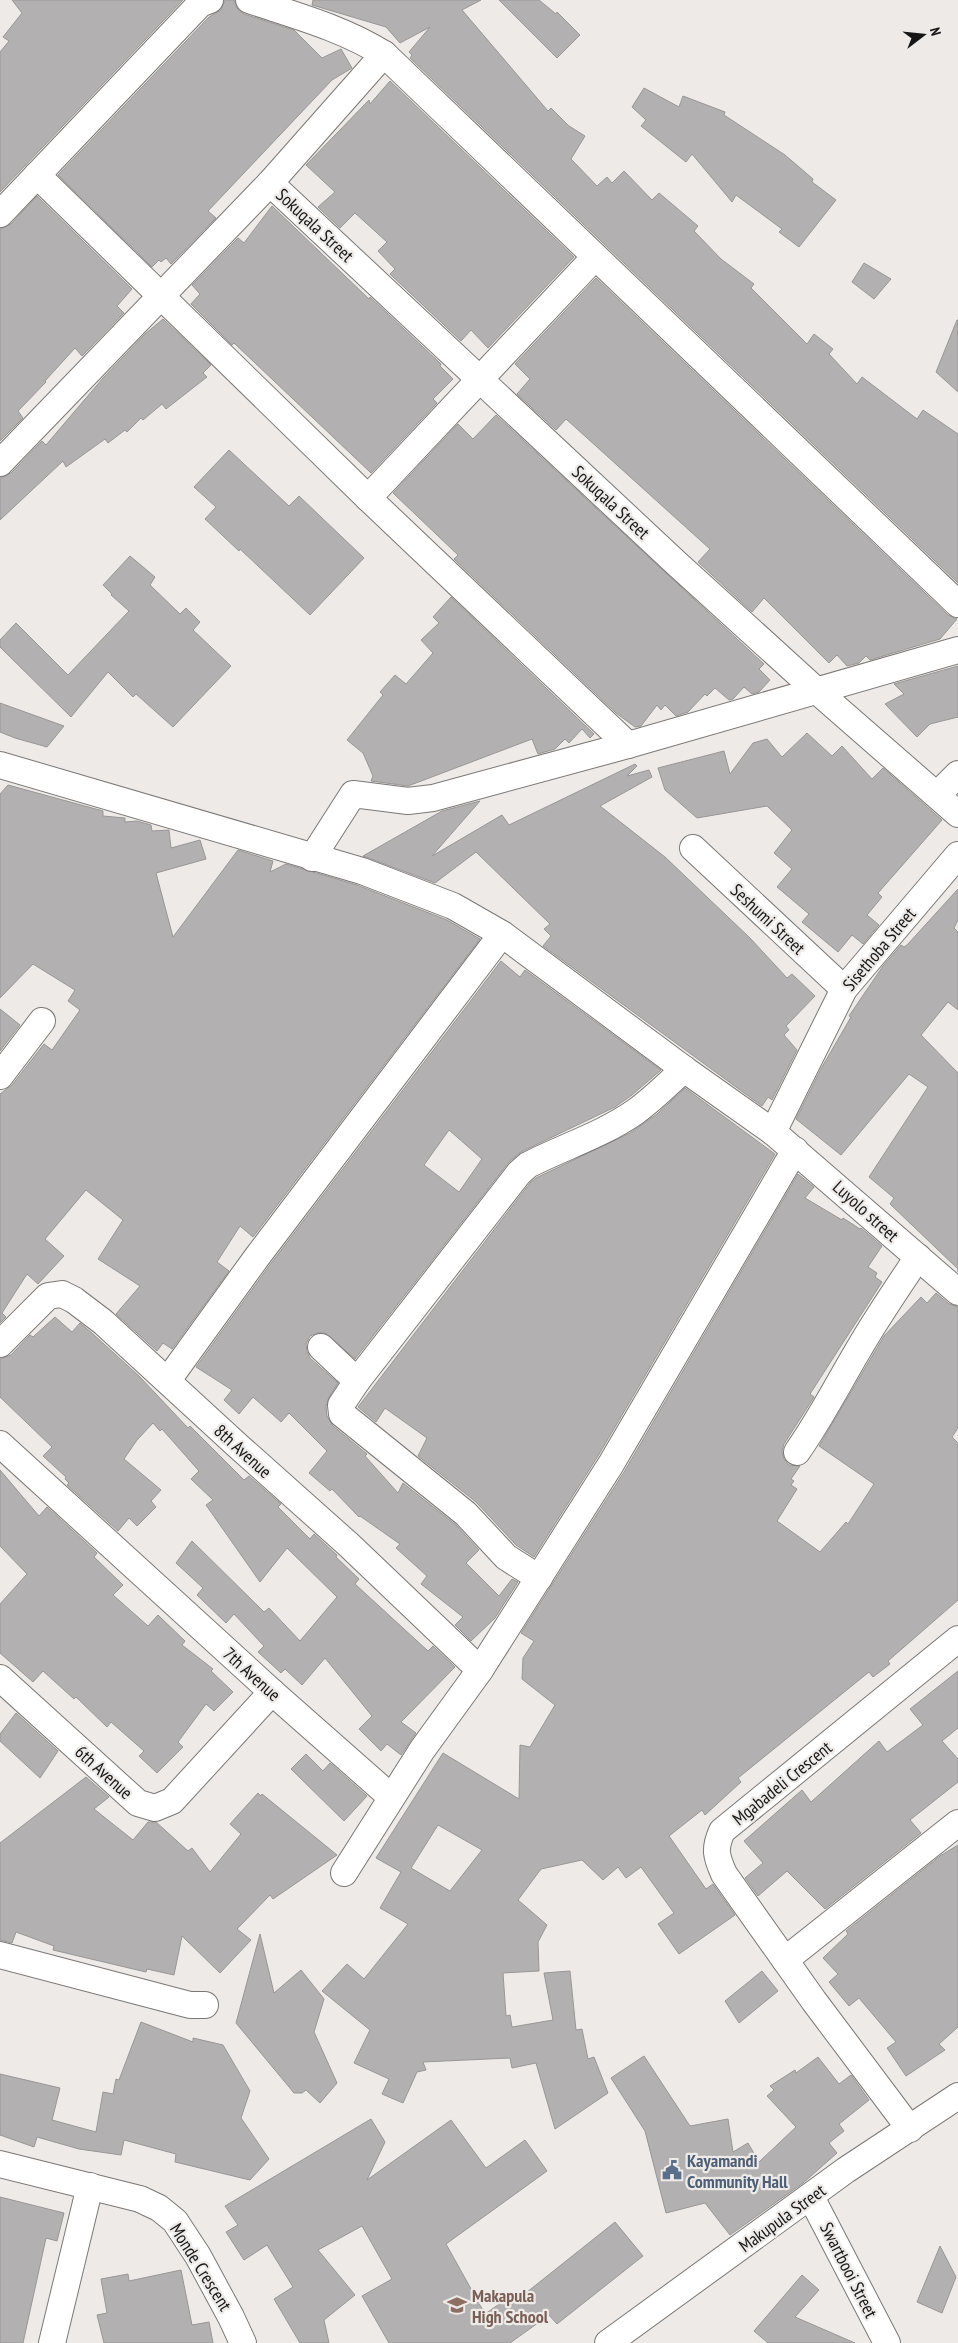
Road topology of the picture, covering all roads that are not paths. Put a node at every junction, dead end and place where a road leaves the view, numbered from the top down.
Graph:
1 (210, 0) edge
2 (250, 0) edge
3 (384, 54) junction
4 (37, 175) junction
5 (270, 183) junction
6 (0, 214) edge
7 (595, 257) junction
8 (160, 294) junction
9 (479, 378) junction
10 (0, 462) edge
11 (368, 498) junction
12 (958, 604) edge
13 (958, 650) edge
14 (817, 691) junction
15 (628, 745) junction
16 (0, 765) edge
17 (958, 774) edge
18 (938, 794) junction
19 (958, 814) edge
20 (693, 848) dead end
21 (958, 855) edge
22 (312, 858) junction
23 (502, 934) junction
24 (844, 989) junction
25 (42, 1021) dead end
26 (684, 1069) junction
27 (0, 1076) edge
28 (773, 1132) junction
29 (795, 1150) junction
30 (918, 1258) junction
31 (958, 1292) edge
32 (0, 1344) edge
33 (321, 1347) dead end
34 (168, 1380) junction
35 (357, 1380) junction
36 (0, 1444) edge
37 (798, 1452) dead end
38 (539, 1578) junction
39 (958, 1639) edge
40 (480, 1670) junction
41 (0, 1678) edge
42 (272, 1692) junction
43 (391, 1797) junction
44 (958, 1823) edge
45 (344, 1873) dead end
46 (0, 1955) edge
47 (785, 1960) junction
48 (205, 2005) dead end
49 (958, 2096) edge
50 (910, 2129) junction
51 (0, 2164) edge
52 (90, 2186) junction
53 (811, 2197) junction
54 (52, 2343) edge
55 (243, 2343) edge
56 (608, 2343) edge
57 (887, 2343) edge

1 - 4 street
2 - 3 street
3 - 5 street
3 - 7 street
4 - 6 street
4 - 8 street
5 - 8 street
5 - 9 street, Sokuqala Street
7 - 9 street
7 - 12 street
8 - 10 street
8 - 11 street
9 - 11 street
9 - 14 street, Sokuqala Street
11 - 15 street
13 - 14 street
14 - 15 street
14 - 18 street, Sokuqala Street
15 - 22 street
16 - 22 street, Luyolo street
17 - 18 street
18 - 19 street, Sokuqala Street
20 - 24 street, Seshumi Street
21 - 24 street, Sisethoba Street
22 - 23 street, Luyolo street
23 - 26 street, Luyolo street
23 - 34 street
24 - 28 street, Sisethoba Street
25 - 27 street
26 - 28 street, Luyolo street
26 - 35 street
28 - 29 street, Luyolo street
29 - 30 street, Luyolo street
29 - 38 street
30 - 31 street, Luyolo street
30 - 37 street
32 - 34 street, 8th Avenue
33 - 35 street
34 - 40 street, 8th Avenue
35 - 38 street
36 - 42 street, 7th Avenue
38 - 40 street
39 - 47 street, Mgabadeli Crescent
40 - 43 street
41 - 42 street, 6th Avenue
42 - 43 street, 7th Avenue
43 - 45 street
44 - 47 street
46 - 48 street
47 - 50 street, Mgabadeli Crescent
49 - 50 street, Makupula Street
50 - 53 street, Makupula Street
51 - 52 street, Monde Crescent
52 - 54 street
52 - 55 street, Monde Crescent
53 - 56 street, Makupula Street
53 - 57 street, Swartbooi Street

